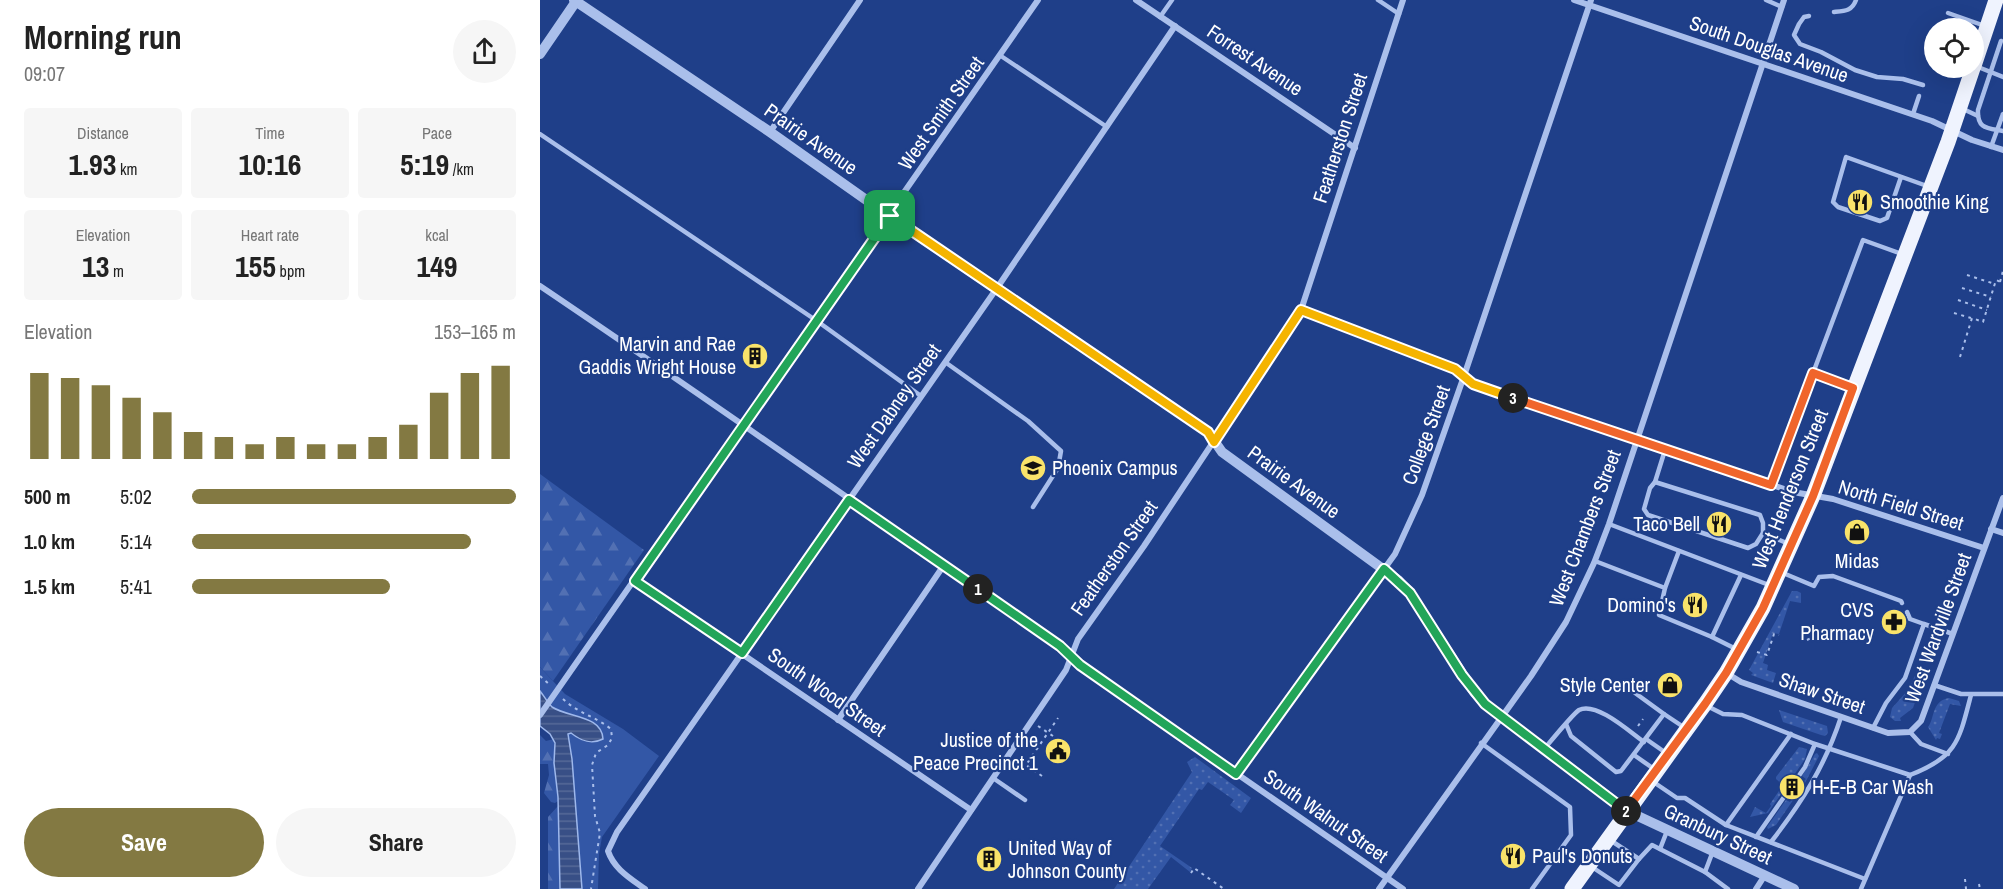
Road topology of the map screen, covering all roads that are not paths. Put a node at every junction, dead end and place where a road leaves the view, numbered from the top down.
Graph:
1 (575, 0) edge
2 (860, 0) edge
3 (1038, 0) edge
4 (1136, 0) edge
5 (1172, 0) edge
6 (1378, 0) edge
7 (1403, 0) edge
8 (1574, 0) edge
9 (1766, 0) edge
10 (1856, 0) edge
11 (1996, 0) edge
12 (1590, 3) edge
13 (1783, 3) edge
14 (1834, 12) dead end
15 (1948, 13) dead end
16 (1398, 14) junction
17 (1809, 16) dead end
18 (1160, 17) junction
19 (1174, 26) junction
20 (1986, 30) junction
21 (1984, 36) edge
22 (2002, 42) edge
23 (540, 54) edge
24 (1000, 56) junction
25 (1763, 65) junction
26 (1984, 70) edge
27 (1991, 72) junction
28 (2003, 77) edge
29 (1970, 78) edge
30 (1923, 85) dead end
31 (1919, 96) dead end
32 (1960, 107) junction
33 (1913, 114) junction
34 (2003, 114) edge
35 (1978, 116) junction
36 (1107, 127) junction
37 (1952, 130) junction
38 (2000, 131) edge
39 (770, 132) junction
40 (540, 134) edge
41 (1991, 147) junction
42 (1355, 148) junction
43 (2003, 150) edge
44 (1901, 177) junction
45 (1930, 187) junction
46 (890, 216) junction
47 (1904, 255) junction
48 (540, 286) edge
49 (996, 288) junction
50 (1301, 310) junction
51 (817, 321) junction
52 (945, 362) junction
53 (1813, 373) junction
54 (1464, 376) junction
55 (1853, 388) junction
56 (921, 396) junction
57 (744, 424) junction
58 (1636, 440) junction
59 (1214, 442) junction
60 (1665, 450) junction
61 (1655, 482) junction
62 (1771, 485) junction
63 (1813, 496) junction
64 (2003, 498) edge
65 (849, 500) junction
66 (1033, 507) dead end
67 (1609, 524) junction
68 (1991, 529) junction
69 (1763, 533) junction
70 (2003, 533) edge
71 (1792, 545) junction
72 (1984, 548) junction
73 (1679, 551) junction
74 (1595, 561) junction
75 (944, 565) junction
76 (1384, 569) junction
77 (1781, 572) junction
78 (1741, 575) junction
79 (635, 581) junction
80 (1773, 587) junction
81 (1665, 588) junction
82 (1902, 603) dead end
83 (1907, 612) dead end
84 (1924, 624) junction
85 (1953, 634) junction
86 (1712, 638) junction
87 (1739, 651) junction
88 (742, 653) junction
89 (1071, 656) junction
90 (1726, 673) junction
91 (1934, 685) junction
92 (1631, 690) dead end
93 (2003, 694) edge
94 (1971, 695) junction
95 (1705, 704) junction
96 (1664, 714) junction
97 (540, 715) edge
98 (1501, 717) junction
99 (1841, 717) junction
100 (838, 720) junction
101 (1566, 724) junction
102 (1873, 728) junction
103 (1687, 730) junction
104 (1910, 732) junction
105 (1791, 734) junction
106 (1645, 740) junction
107 (1481, 743) junction
108 (1815, 744) junction
109 (1544, 748) junction
110 (1830, 749) junction
111 (1948, 754) junction
112 (1634, 755) junction
113 (1669, 755) junction
114 (1236, 774) junction
115 (1653, 775) junction
116 (1910, 775) junction
117 (993, 778) junction
118 (1025, 800) dead end
119 (971, 810) junction
120 (1627, 812) junction
121 (1726, 825) junction
122 (1667, 831) junction
123 (1756, 837) junction
124 (1608, 839) junction
125 (1771, 842) junction
126 (1660, 849) junction
127 (1713, 851) junction
128 (1639, 859) junction
129 (1590, 866) junction
130 (1705, 872) junction
131 (1765, 875) junction
132 (1387, 878) junction
133 (1865, 879) junction
134 (645, 889) edge
135 (918, 889) edge
136 (1379, 889) edge
137 (1403, 889) edge
138 (1532, 889) edge
139 (1572, 889) edge
140 (1728, 889) edge
141 (1756, 889) edge
142 (1794, 889) edge
143 (1861, 889) edge

1 - 23 street
1 - 39 street, Prairie Avenue
2 - 39 street
3 - 24 street, West Smith Street
4 - 18 street, Forrest Avenue
5 - 18 lane
6 - 16 lane
7 - 16 street, Featherston Street
8 - 12 street, South Douglas Avenue
9 - 13 lane
10 - 14 lane
11 - 20 main road, West Henderson Street
12 - 25 street, South Douglas Avenue
12 - 54 street, College Street
13 - 25 street, West Chambers Street
15 - 20 lane
16 - 42 street, Featherston Street
17 - 30 lane
18 - 19 street, Forrest Avenue
19 - 36 street, West Dabney Street
19 - 42 street, Forrest Avenue
20 - 21 main road, West Henderson Street
20 - 22 lane
22 - 27 lane
24 - 36 lane
24 - 46 street, West Smith Street
25 - 33 street, South Douglas Avenue
25 - 58 street, West Chambers Street
26 - 27 lane
27 - 28 lane
27 - 35 lane
29 - 32 main road, West Henderson Street
31 - 33 lane
32 - 35 lane
32 - 37 main road, West Henderson Street
33 - 37 street, South Douglas Avenue
34 - 38 lane
35 - 38 lane
36 - 49 street, West Dabney Street
37 - 41 street, South Douglas Avenue
37 - 45 main road, West Henderson Street
38 - 41 lane
39 - 46 street, Prairie Avenue
40 - 51 lane
41 - 43 street, South Douglas Avenue
42 - 50 street, Featherston Street
44 - 44 lane
44 - 45 lane
45 - 47 main road, West Henderson Street
46 - 49 street, Prairie Avenue
46 - 51 street, West Smith Street
47 - 53 lane
47 - 55 main road, West Henderson Street
48 - 57 street, South Walnut Street
49 - 52 street, West Dabney Street
49 - 59 street, Prairie Avenue
50 - 54 street, North Field Street
50 - 59 street, Featherston Street
51 - 56 lane
51 - 57 street, West Smith Street
52 - 56 street, West Dabney Street
52 - 66 lane
53 - 55 lane
53 - 62 lane
54 - 58 street, North Field Street
54 - 76 street, College Street
55 - 63 main road, West Henderson Street
56 - 65 street, West Dabney Street
57 - 65 street, South Walnut Street
57 - 79 street, West Smith Street
58 - 60 street, North Field Street
58 - 67 street, West Chambers Street
59 - 76 street, Prairie Avenue
59 - 89 street, Featherston Street
60 - 61 lane
60 - 62 street, North Field Street
61 - 69 lane
61 - 69 lane
62 - 63 street, North Field Street
63 - 71 main road, West Henderson Street
63 - 72 street, North Field Street
64 - 68 street, West Wardville Street
65 - 75 street, South Walnut Street
65 - 88 street, West Dabney Street
67 - 73 lane
67 - 74 street, West Chambers Street
68 - 70 street, North Field Street
68 - 72 street, West Wardville Street
69 - 71 lane
71 - 77 main road, West Henderson Street
72 - 85 street, West Wardville Street
73 - 78 lane
73 - 81 lane
74 - 81 lane
74 - 98 street, West Chambers Street
75 - 89 street, South Walnut Street
75 - 100 street
76 - 98 street, Prairie Avenue
76 - 114 street, College Street
77 - 80 main road, West Henderson Street
77 - 82 lane
78 - 80 lane
78 - 86 lane
79 - 88 street, South Wood Street
79 - 97 street, West Smith Street
80 - 87 main road, West Henderson Street
81 - 86 lane
83 - 84 lane
84 - 85 lane
84 - 102 lane
85 - 91 street, West Wardville Street
86 - 87 lane
87 - 90 main road, West Henderson Street
88 - 100 street, South Wood Street
88 - 134 street, West Dabney Street
89 - 114 street, South Walnut Street
89 - 117 street, Featherston Street
90 - 95 main road, West Henderson Street
90 - 99 street, Shaw Street
91 - 94 lane
91 - 104 street, West Wardville Street
92 - 96 lane
93 - 94 lane
94 - 111 lane
95 - 103 main road, West Henderson Street
95 - 105 lane
96 - 103 lane
96 - 106 lane
98 - 107 street, West Chambers Street
98 - 109 street, Prairie Avenue
99 - 102 street, Shaw Street
99 - 110 lane
100 - 119 street, South Wood Street
101 - 106 lane
101 - 109 lane
101 - 112 lane
102 - 104 street, Shaw Street
103 - 113 main road, West Henderson Street
104 - 111 lane
105 - 108 lane
105 - 121 lane
106 - 112 lane
106 - 113 lane
107 - 132 street, West Chambers Street
107 - 138 lane
108 - 110 lane
108 - 123 lane
109 - 120 street, Prairie Avenue
110 - 116 lane
110 - 125 lane
111 - 116 lane
112 - 115 lane
113 - 115 main road, West Henderson Street
114 - 132 street, South Walnut Street
115 - 120 main road, West Henderson Street
115 - 121 lane
116 - 133 lane
117 - 118 lane
117 - 119 street, Featherston Street
119 - 135 street, Featherston Street
120 - 122 street, Granbury Street
120 - 124 main road, West Henderson Street
121 - 123 lane
122 - 126 lane
122 - 127 street, Granbury Street
123 - 125 lane
124 - 128 lane
124 - 129 main road, West Henderson Street
125 - 133 lane
126 - 128 lane
126 - 130 lane
127 - 130 lane
127 - 131 street, Granbury Street
128 - 129 lane
129 - 139 main road, West Henderson Street
130 - 140 lane
131 - 141 street
131 - 142 street, Granbury Street
132 - 136 street, West Chambers Street
132 - 137 street, South Walnut Street
133 - 143 lane

